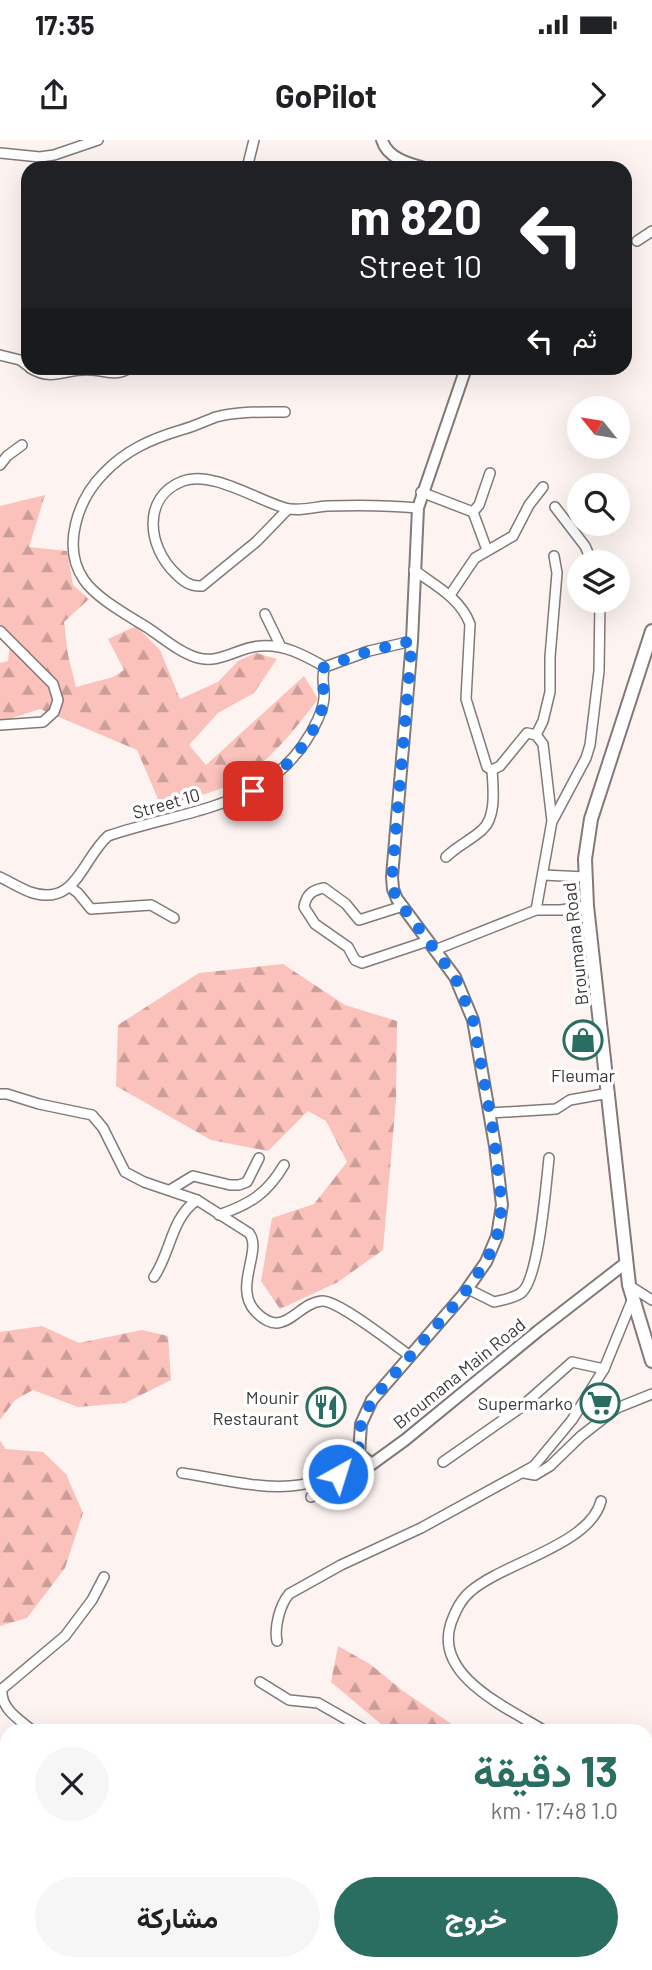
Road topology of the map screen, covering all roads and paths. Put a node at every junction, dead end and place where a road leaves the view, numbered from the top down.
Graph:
1 (98, 140) edge
2 (254, 140) edge
3 (382, 140) edge
4 (0, 153) edge
5 (249, 161) edge
6 (403, 161) edge
7 (652, 231) edge
8 (638, 241) dead end
9 (0, 355) edge
10 (21, 361) edge
11 (463, 375) edge
12 (285, 412) dead end
13 (22, 445) dead end
14 (0, 465) edge
15 (490, 473) dead end
16 (543, 487) dead end
17 (421, 492) junction
18 (555, 507) dead end
19 (418, 508) junction
20 (288, 509) junction
21 (473, 512) junction
22 (488, 550) junction
23 (587, 550) edge
24 (554, 556) dead end
25 (414, 570) junction
26 (450, 595) junction
27 (600, 613) edge
28 (265, 614) dead end
29 (0, 631) edge
30 (652, 631) edge
31 (412, 641) junction
32 (281, 647) junction
33 (324, 667) junction
34 (0, 725) edge
35 (536, 735) junction
36 (492, 770) junction
37 (552, 821) junction
38 (446, 857) dead end
39 (543, 875) junction
40 (0, 877) edge
41 (585, 877) junction
42 (70, 887) junction
43 (403, 906) junction
44 (587, 906) junction
45 (536, 910) junction
46 (174, 918) dead end
47 (431, 946) junction
48 (609, 1093) junction
49 (0, 1094) edge
50 (490, 1113) junction
51 (259, 1158) dead end
52 (549, 1158) dead end
53 (284, 1165) dead end
54 (170, 1190) junction
55 (197, 1200) junction
56 (219, 1215) junction
57 (627, 1262) junction
58 (154, 1278) dead end
59 (468, 1289) junction
60 (631, 1292) junction
61 (652, 1300) edge
62 (410, 1355) junction
63 (652, 1361) edge
64 (604, 1369) junction
65 (652, 1394) edge
66 (359, 1454) junction
67 (443, 1462) dead end
68 (372, 1464) junction
69 (182, 1473) dead end
70 (524, 1473) junction
71 (311, 1497) dead end
72 (601, 1501) dead end
73 (104, 1577) dead end
74 (277, 1641) dead end
75 (260, 1682) dead end
76 (25, 1724) edge
77 (355, 1724) edge
78 (534, 1724) edge

1 - 4 street
2 - 5 street
3 - 6 street
7 - 8 street
9 - 10 street
11 - 17 street, Broumana Main Road
12 - 32 street
13 - 14 street
15 - 21 street
16 - 22 street
17 - 19 street, Broumana Main Road
17 - 21 street
18 - 23 street
19 - 20 street
19 - 25 street, Broumana Main Road
20 - 20 street
21 - 22 street
22 - 26 street
24 - 35 street
25 - 26 street
25 - 31 street, Broumana Main Road
26 - 36 street
27 - 37 street
28 - 32 street
29 - 34 street
30 - 41 main road, Broumana Road
31 - 33 street
31 - 43 street, Broumana Main Road
32 - 33 street
33 - 42 street, Street 10
35 - 36 street
35 - 37 street
36 - 38 street
37 - 39 street
39 - 41 street
39 - 45 street
40 - 42 street
41 - 44 main road, Broumana Road
42 - 46 street
43 - 47 street, Broumana Main Road
43 - 47 street
44 - 45 street
44 - 48 main road, Broumana Road
45 - 47 street
47 - 50 street, Broumana Main Road
48 - 50 street
48 - 57 main road, Broumana Road
49 - 54 street
50 - 59 street, Broumana Main Road
51 - 54 street
52 - 59 street
53 - 56 street
54 - 55 street
55 - 56 street
55 - 58 street
56 - 62 street
57 - 60 main road
57 - 68 street, Broumana Main Road
59 - 62 street, Broumana Main Road
60 - 61 street
60 - 63 main road
60 - 64 street
62 - 66 street, Broumana Main Road
64 - 67 street
64 - 70 street
65 - 70 street
66 - 68 street
66 - 69 street
68 - 71 street
70 - 74 street
72 - 78 street
73 - 76 street
75 - 77 street

